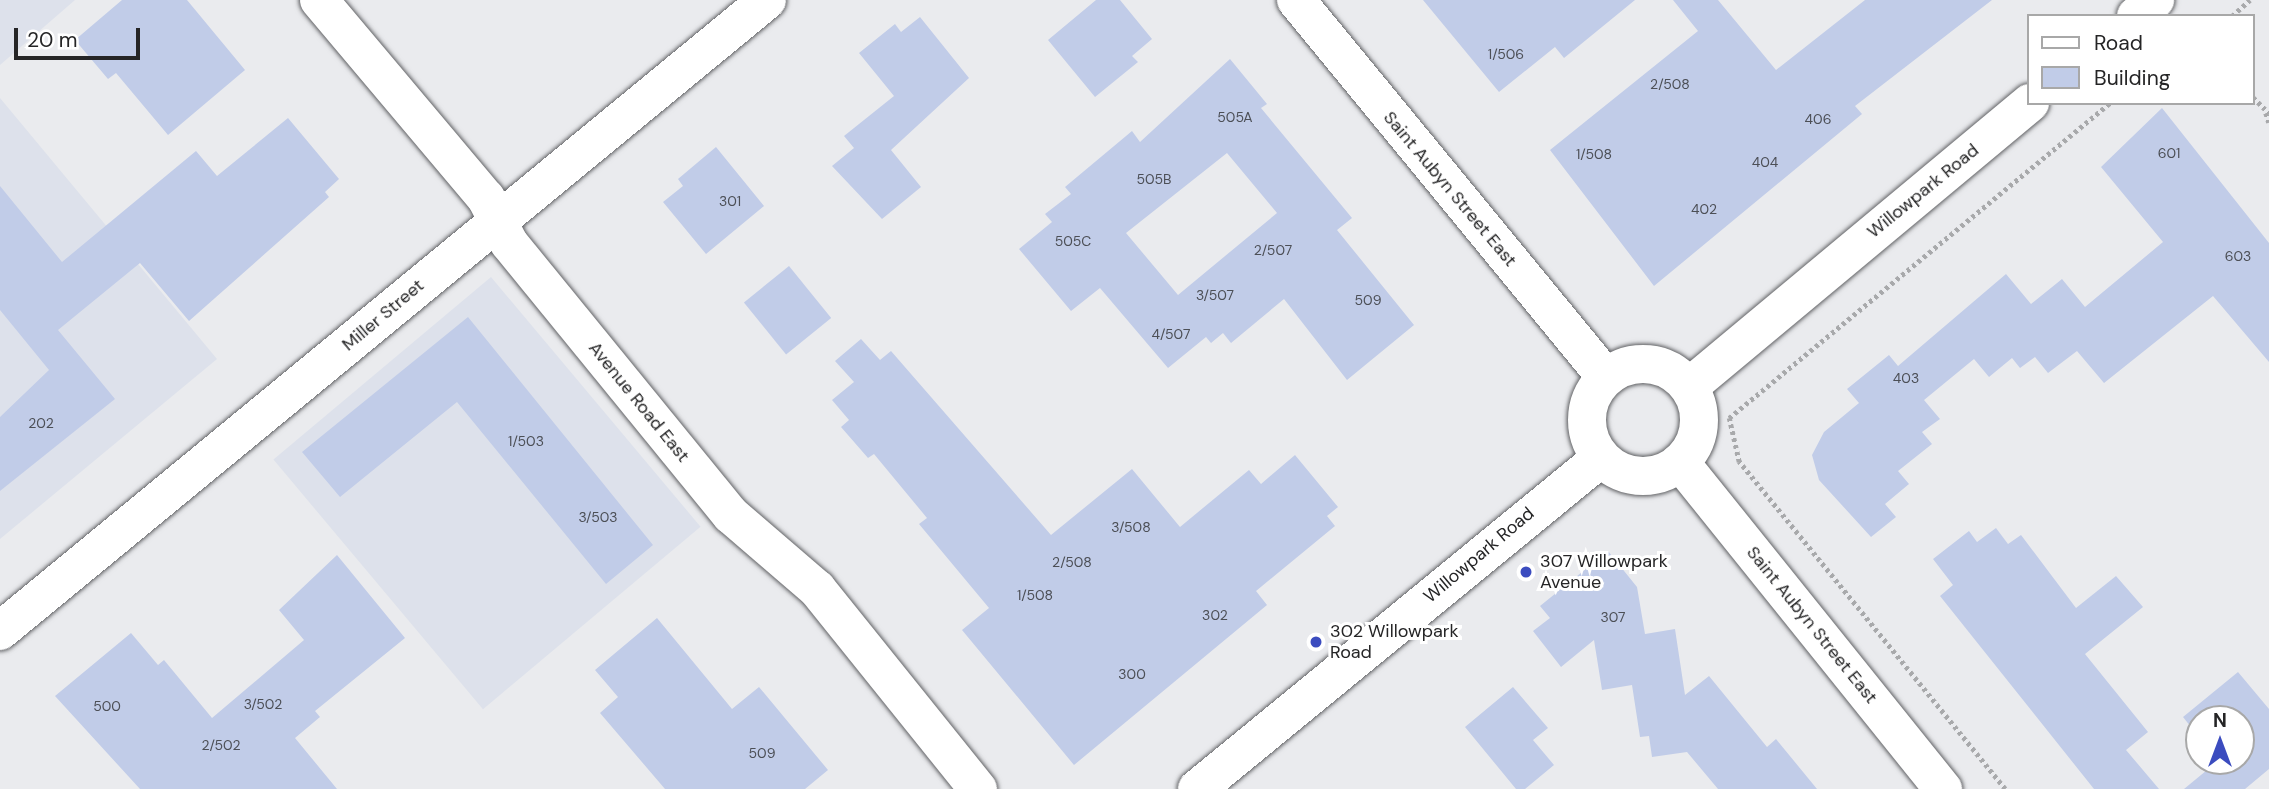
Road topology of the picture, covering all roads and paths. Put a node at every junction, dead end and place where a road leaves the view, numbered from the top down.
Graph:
1 (319, 0) edge
2 (767, 0) edge
3 (1296, 0) edge
4 (2155, 0) edge
5 (2250, 0) edge
6 (2138, 14) edge
7 (2234, 14) edge
8 (2255, 99) edge
9 (2028, 105) edge
10 (2108, 105) edge
11 (2267, 113) edge
12 (2269, 123) edge
13 (498, 221) junction
14 (1606, 377) junction
15 (1689, 387) junction
16 (1601, 458) junction
17 (1680, 462) junction
18 (0, 631) edge
19 (978, 789) edge
20 (1197, 789) edge
21 (1943, 789) edge
22 (2005, 789) edge

1 - 13 main road, Avenue Road East
2 - 13 main road, Miller Street
3 - 14 main road, Saint Aubyn Street East
4 - 6 main road
5 - 7 path
8 - 11 path
9 - 15 main road, Willowpark Road
10 - 22 path
11 - 12 path
13 - 18 main road, Miller Street
13 - 19 main road, Avenue Road East
14 - 15 main road
14 - 16 main road
15 - 17 main road
16 - 17 main road
16 - 20 main road, Willowpark Road
17 - 21 main road, Saint Aubyn Street East

